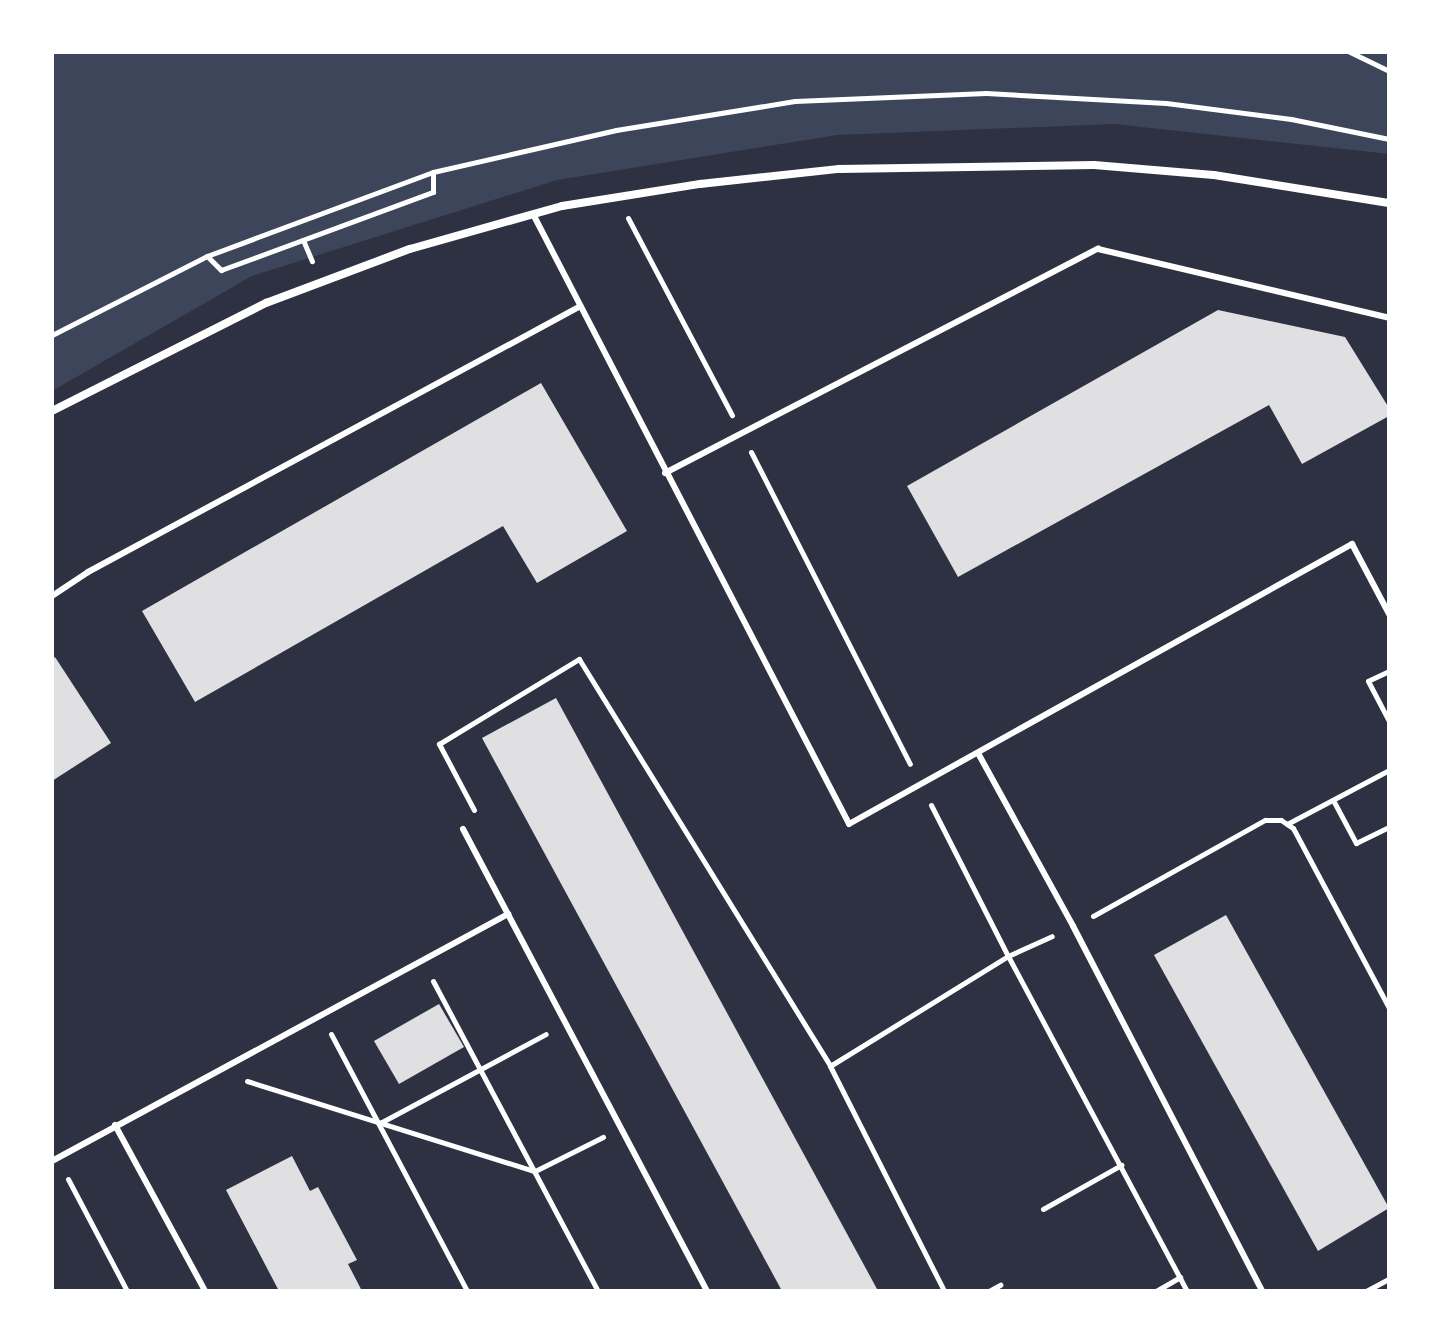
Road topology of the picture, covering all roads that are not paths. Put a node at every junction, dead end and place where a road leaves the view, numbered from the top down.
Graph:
1 (1389, 203) edge
2 (533, 214) junction
3 (579, 307) junction
4 (1389, 318) edge
5 (52, 411) edge
6 (665, 473) junction
7 (52, 596) edge
8 (1389, 614) edge
9 (978, 753) junction
10 (463, 829) dead end
11 (508, 914) junction
12 (115, 1125) junction
13 (52, 1161) edge
14 (205, 1291) edge
15 (707, 1291) edge
16 (1262, 1291) edge

1 - 2 street
2 - 3 lane
2 - 5 street
3 - 6 lane
3 - 7 lane
4 - 6 lane
6 - 9 lane
8 - 9 lane
9 - 16 lane
10 - 11 lane
11 - 12 lane
11 - 15 lane
12 - 13 lane
12 - 14 lane

